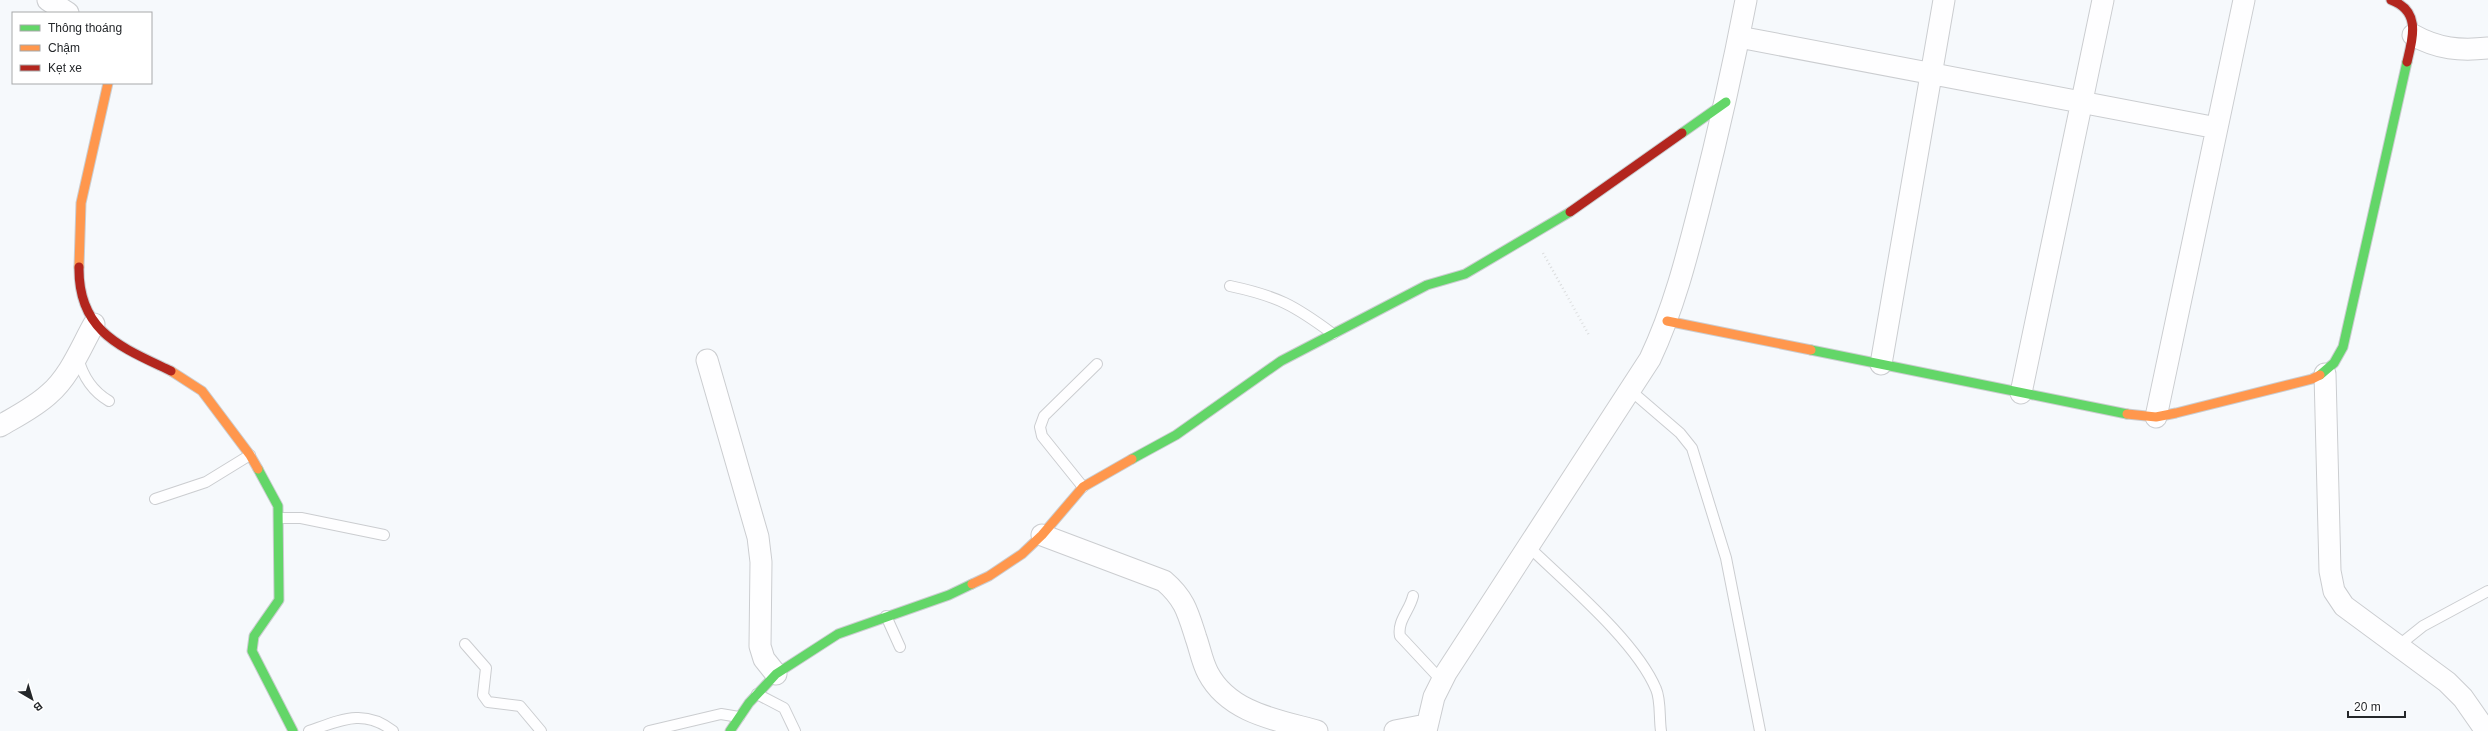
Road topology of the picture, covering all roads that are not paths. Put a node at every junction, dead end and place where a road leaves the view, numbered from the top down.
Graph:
1 (48, 0) edge
2 (1746, 0) edge
3 (1944, 0) edge
4 (2103, 0) edge
5 (2244, 0) edge
6 (2391, 0) edge
7 (66, 12) edge
8 (2413, 34) junction
9 (1739, 37) junction
10 (2488, 48) edge
11 (1930, 73) junction
12 (108, 84) edge
13 (1726, 102) junction
14 (2081, 102) junction
15 (2217, 128) junction
16 (1230, 286) dead end
17 (1667, 321) junction
18 (94, 324) junction
19 (1333, 334) junction
20 (77, 354) junction
21 (707, 360) dead end
22 (1097, 364) dead end
23 (1881, 364) junction
24 (2325, 374) junction
25 (1630, 390) junction
26 (2021, 393) junction
27 (109, 401) dead end
28 (2156, 417) junction
29 (0, 426) edge
30 (250, 455) junction
31 (1083, 486) junction
32 (156, 499) dead end
33 (280, 518) junction
34 (384, 535) dead end
35 (1042, 535) junction
36 (1528, 546) junction
37 (2488, 591) edge
38 (1414, 596) dead end
39 (886, 616) junction
40 (465, 644) dead end
41 (2398, 646) junction
42 (900, 647) dead end
43 (776, 674) junction
44 (1442, 681) junction
45 (757, 694) junction
46 (739, 717) junction
47 (1426, 728) edge
48 (293, 731) edge
49 (309, 731) edge
50 (393, 731) edge
51 (541, 731) edge
52 (649, 731) edge
53 (730, 731) edge
54 (795, 731) edge
55 (1317, 731) edge
56 (1395, 731) edge
57 (1661, 731) edge
58 (1760, 731) edge
59 (2486, 731) edge

1 - 7 street
2 - 9 street
3 - 11 street
4 - 14 street
5 - 15 street
6 - 8 street
8 - 10 street
8 - 24 street
9 - 11 street
9 - 13 street
11 - 14 street
11 - 23 street
12 - 18 street
13 - 17 street
13 - 19 street
14 - 15 street
14 - 26 street
15 - 28 street
16 - 19 lane
17 - 23 street
17 - 25 street
18 - 20 street
18 - 30 street
19 - 31 street
20 - 27 lane
20 - 29 street
21 - 43 street
22 - 31 lane
23 - 26 street
24 - 28 street
24 - 41 street
25 - 36 street
25 - 58 lane
26 - 28 street
30 - 32 lane
30 - 33 street
31 - 35 street
33 - 34 lane
33 - 48 street
35 - 39 street
35 - 55 street
36 - 44 street
36 - 57 lane
37 - 41 lane
38 - 44 lane
39 - 42 lane
39 - 43 street
40 - 51 lane
41 - 59 street
43 - 45 street
44 - 47 street
45 - 46 street
45 - 54 lane
46 - 52 lane
46 - 53 street
47 - 56 street
49 - 50 lane

